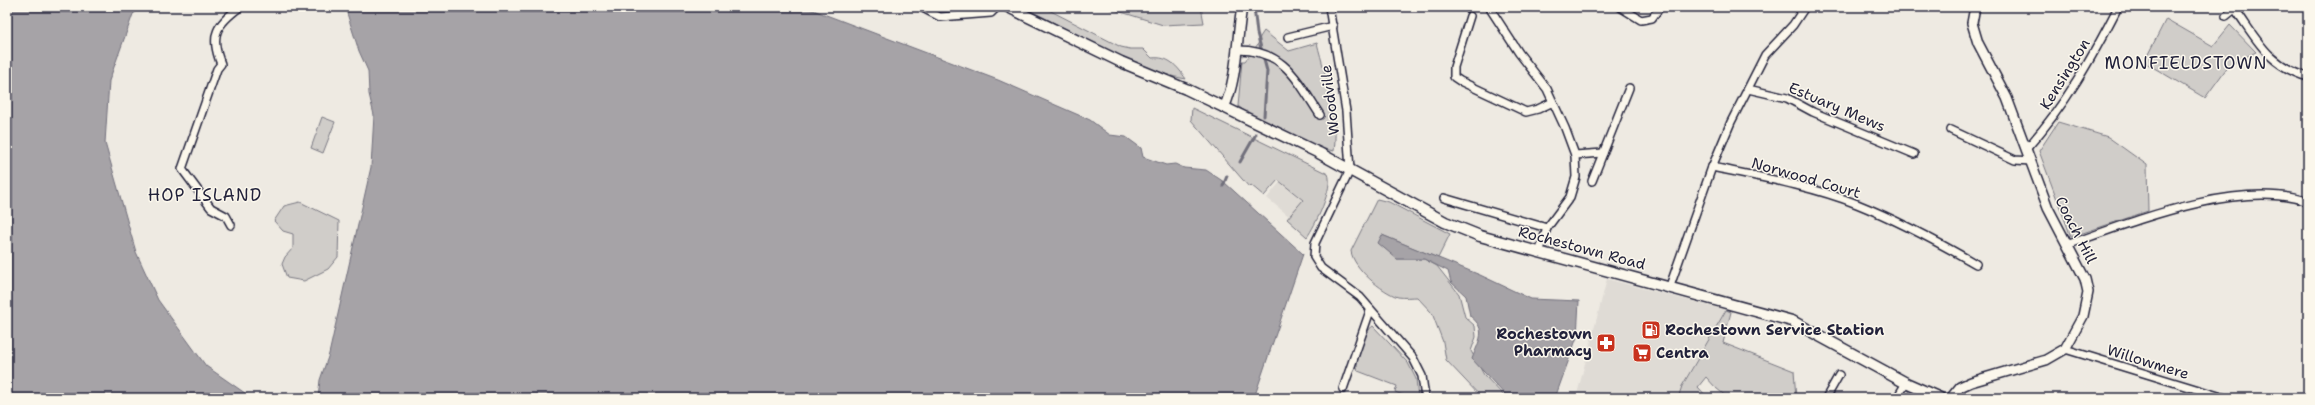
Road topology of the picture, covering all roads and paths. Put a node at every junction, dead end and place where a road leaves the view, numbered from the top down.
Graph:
1 (240, 7) edge
2 (921, 7) edge
3 (997, 7) edge
4 (1008, 7) edge
5 (1242, 7) edge
6 (1329, 7) edge
7 (1489, 7) edge
8 (1620, 7) edge
9 (1660, 7) edge
10 (1805, 7) edge
11 (1975, 7) edge
12 (2118, 7) edge
13 (2236, 8) edge
14 (1470, 16) dead end
15 (2226, 16) dead end
16 (1333, 26) junction
17 (1288, 37) dead end
18 (1236, 50) junction
19 (2308, 77) edge
20 (1629, 88) dead end
21 (1748, 89) junction
22 (1553, 102) junction
23 (1224, 108) junction
24 (1320, 115) dead end
25 (1951, 130) dead end
26 (2027, 148) junction
27 (1603, 153) junction
28 (1914, 154) dead end
29 (1575, 156) junction
30 (2031, 161) junction
31 (1712, 167) junction
32 (1350, 170) junction
33 (1592, 181) dead end
34 (1444, 198) dead end
35 (2308, 202) edge
36 (231, 225) dead end
37 (1547, 228) junction
38 (2067, 245) junction
39 (1538, 253) junction
40 (1976, 264) dead end
41 (1670, 286) junction
42 (1370, 311) junction
43 (2065, 349) junction
44 (1839, 375) dead end
45 (1906, 383) junction
46 (1343, 389) dead end
47 (1425, 398) edge
48 (1826, 398) edge
49 (1897, 398) edge
50 (1940, 398) edge
51 (1951, 398) edge
52 (2225, 398) edge

1 - 36 street
2 - 3 street
4 - 23 main road, Rochestown Road
5 - 18 street
6 - 16 street, Woodville
7 - 22 street
8 - 9 street
10 - 21 street
11 - 26 street, Coach Hill
12 - 26 street, Kensington
13 - 15 street
13 - 19 street
14 - 22 street
16 - 17 street
16 - 32 street, Woodville
18 - 23 street
18 - 24 street
20 - 27 street
21 - 28 street, Estuary Mews
21 - 31 street
22 - 29 street
23 - 32 main road, Rochestown Road
25 - 30 street
26 - 30 street, Coach Hill
27 - 29 street
27 - 33 street
29 - 37 street
30 - 38 street, Coach Hill
31 - 40 street, Norwood Court
31 - 41 street
32 - 39 main road, Rochestown Road
32 - 42 street
34 - 37 street
35 - 38 street
37 - 39 street
38 - 43 street, Coach Hill
39 - 41 main road, Rochestown Road
41 - 45 main road, Rochestown Road
42 - 46 street
42 - 47 street
43 - 51 street, Coach Hill
43 - 52 street, Willowmere
44 - 48 street
45 - 49 street
45 - 50 main road, Rochestown Road

